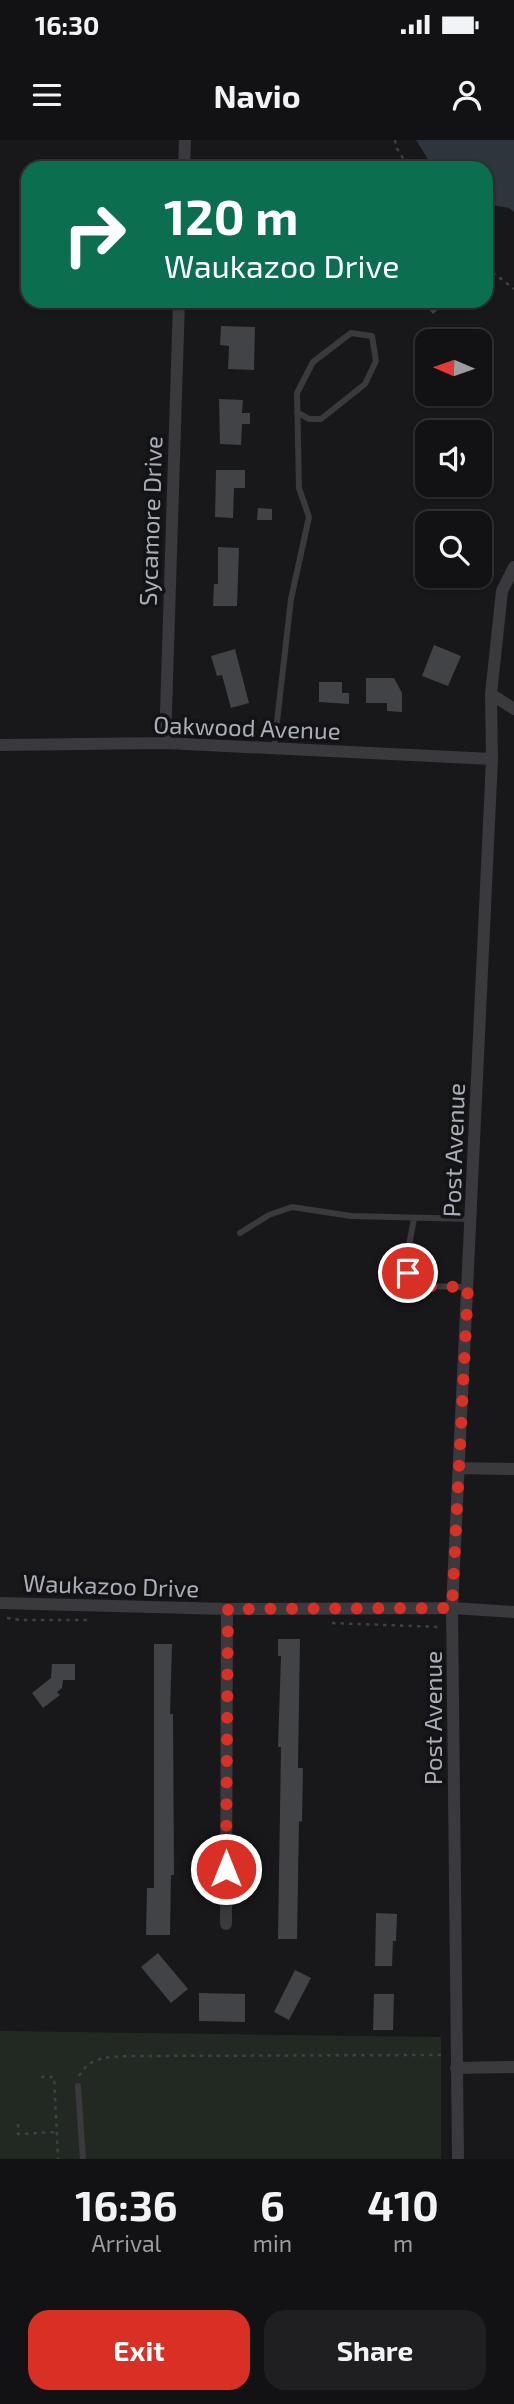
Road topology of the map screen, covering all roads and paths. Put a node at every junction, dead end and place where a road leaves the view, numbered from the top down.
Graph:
1 (185, 140) edge
2 (395, 140) edge
3 (184, 161) edge
4 (405, 161) edge
5 (493, 272) edge
6 (514, 289) edge
7 (179, 308) edge
8 (297, 412) junction
9 (514, 567) edge
10 (491, 694) junction
11 (514, 709) edge
12 (165, 743) junction
13 (0, 745) edge
14 (274, 748) junction
15 (492, 758) junction
16 (414, 1218) junction
17 (471, 1219) junction
18 (240, 1233) dead end
19 (468, 1287) junction
20 (460, 1468) junction
21 (514, 1469) edge
22 (0, 1603) edge
23 (452, 1608) junction
24 (228, 1609) junction
25 (514, 1612) edge
26 (331, 1623) dead end
27 (444, 1629) dead end
28 (226, 1924) dead end
29 (445, 2055) dead end
30 (514, 2067) edge
31 (456, 2068) junction
32 (41, 2077) dead end
33 (78, 2086) joint
34 (18, 2124) dead end
35 (57, 2132) junction
36 (58, 2159) edge
37 (83, 2159) edge
38 (458, 2159) edge

1 - 3 street
2 - 4 path
5 - 6 path
7 - 12 street, Sycamore Drive
8 - 8 lane
8 - 14 lane
9 - 10 street, Post Avenue
10 - 11 street
10 - 15 street, Post Avenue
12 - 13 street, Oakwood Avenue
12 - 14 street, Oakwood Avenue
14 - 15 street, Oakwood Avenue
15 - 17 street, Post Avenue
16 - 17 lane
16 - 18 lane
16 - 19 lane
17 - 19 street, Post Avenue
19 - 20 street, Post Avenue
20 - 21 street
20 - 23 street, Post Avenue
22 - 24 street, Waukazoo Drive
23 - 24 street, Waukazoo Drive
23 - 25 street, Waukazoo Drive
23 - 31 street, Post Avenue
24 - 28 street
26 - 27 path
29 - 33 path
30 - 31 street
31 - 38 street, Post Avenue
32 - 35 path
33 - 37 lane
34 - 35 path
35 - 36 path

